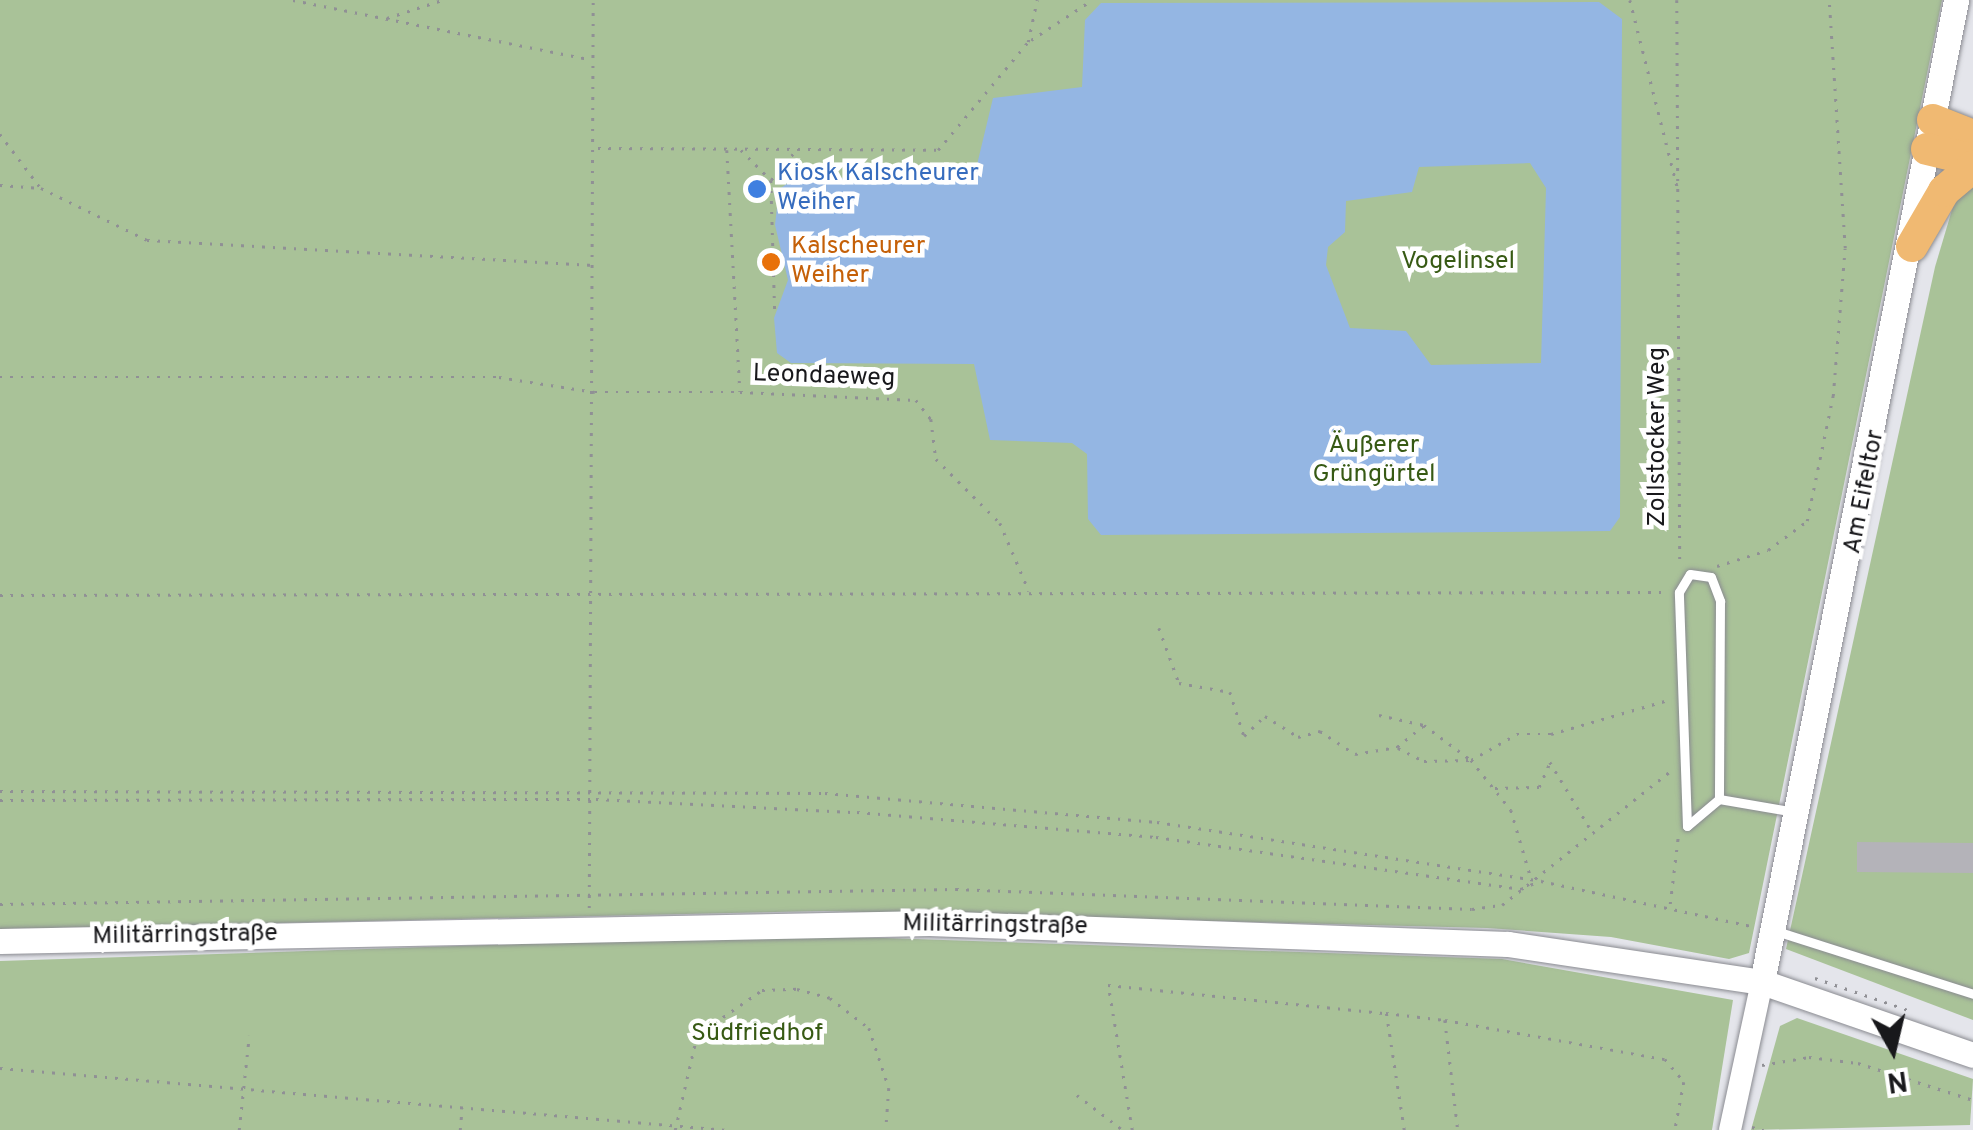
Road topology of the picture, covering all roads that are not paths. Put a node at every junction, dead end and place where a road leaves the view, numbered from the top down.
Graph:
1 (1956, 0) edge
2 (1930, 134) junction
3 (1973, 136) edge
4 (1973, 160) edge
5 (1973, 168) edge
6 (1912, 246) junction
7 (1719, 799) junction
8 (1798, 812) junction
9 (1765, 928) junction
10 (0, 941) edge
11 (1762, 982) junction
12 (1973, 994) edge
13 (1973, 1055) edge
14 (1741, 1128) edge

1 - 2 main road, Am Eifeltor
2 - 3 highway
2 - 4 highway
2 - 6 main road, Am Eifeltor
5 - 6 highway
6 - 8 main road, Am Eifeltor
7 - 7 lane
7 - 8 lane
8 - 9 main road, Am Eifeltor
9 - 11 main road, Am Eifeltor
9 - 12 lane
10 - 11 main road, Militärringstraße
11 - 13 main road, Militärringstraße
11 - 14 street

